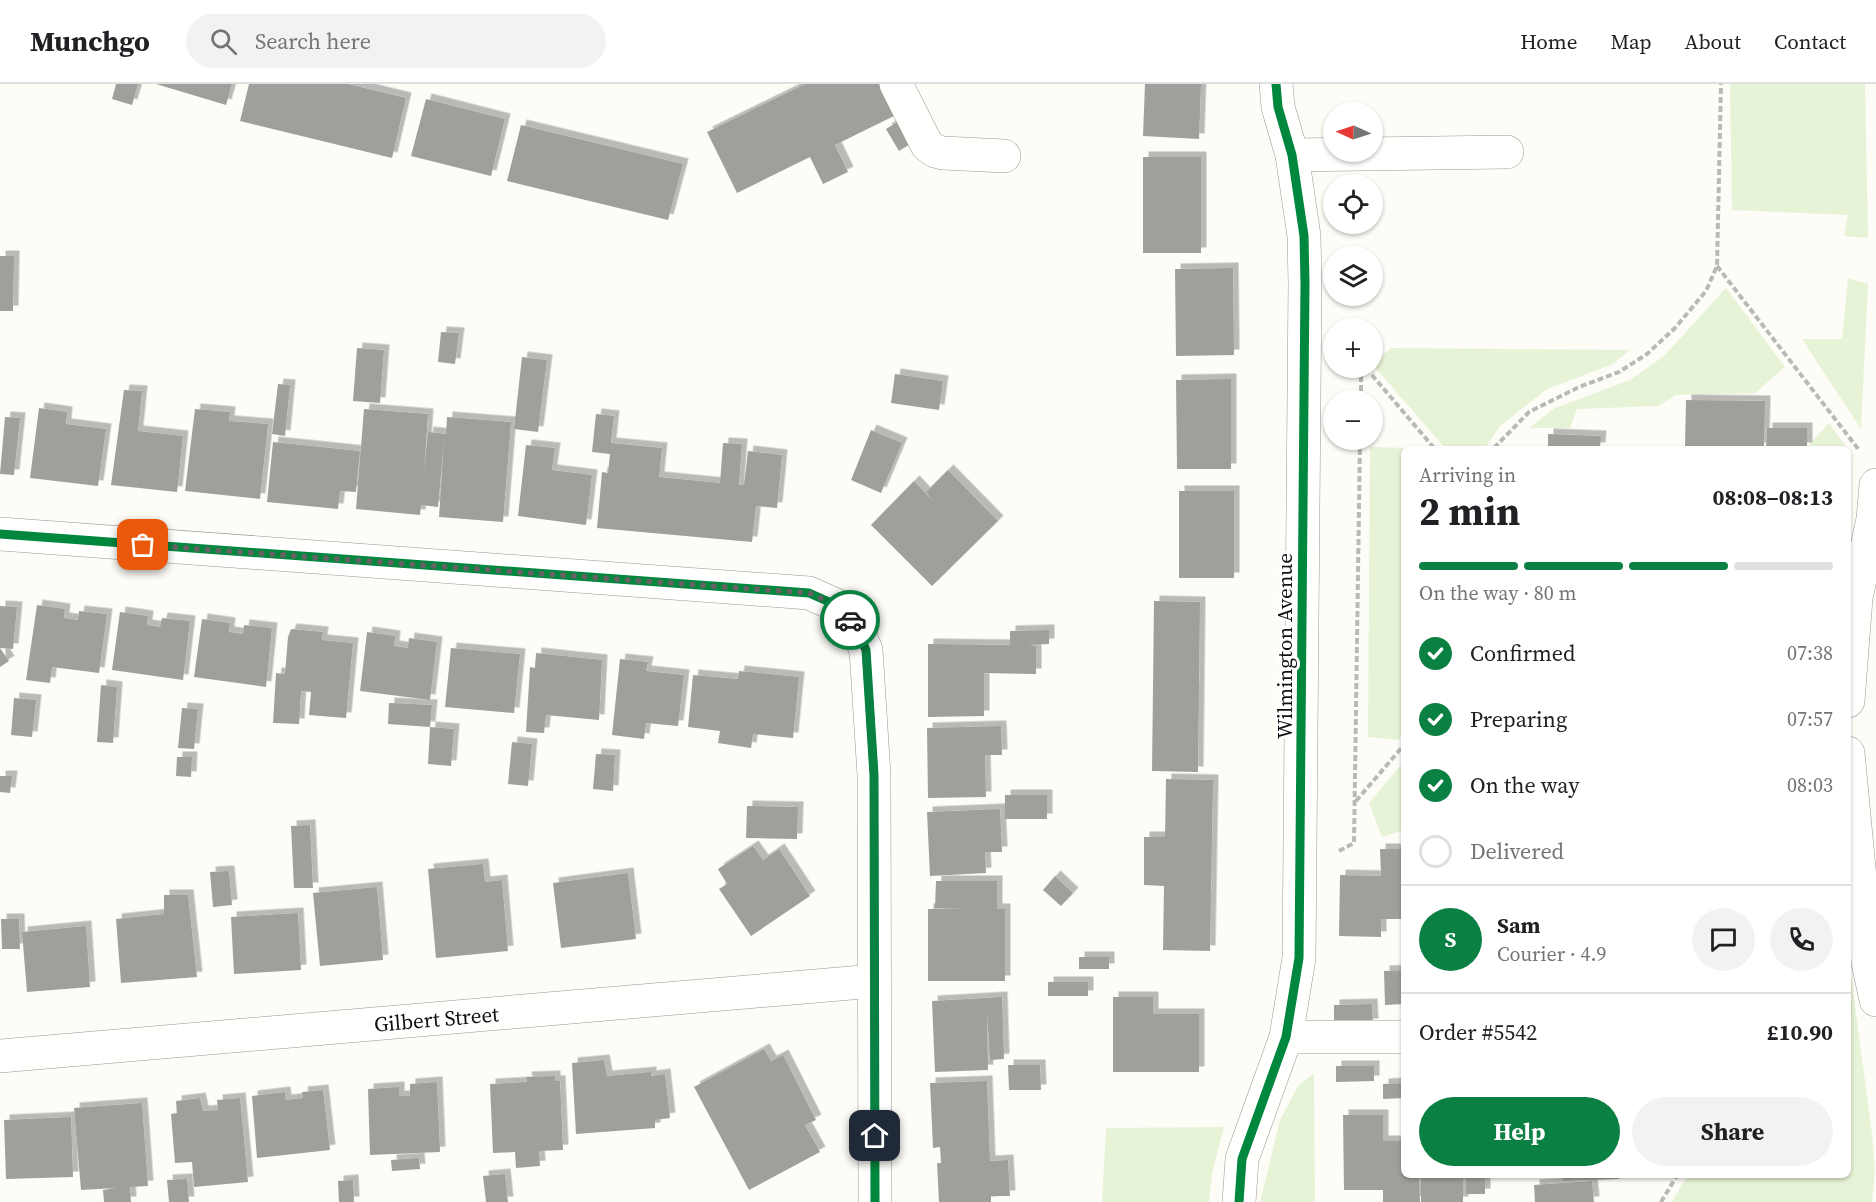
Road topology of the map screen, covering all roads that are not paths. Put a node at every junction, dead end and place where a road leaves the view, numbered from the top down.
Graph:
1 (896, 84) edge
2 (1276, 84) edge
3 (1507, 152) dead end
4 (1292, 155) junction
5 (1004, 156) dead end
6 (1876, 484) edge
7 (0, 534) edge
8 (1852, 598) edge
9 (1851, 624) edge
10 (1851, 784) edge
11 (874, 981) junction
12 (1876, 1000) edge
13 (1286, 1037) junction
14 (1401, 1037) edge
15 (0, 1056) edge
16 (875, 1202) edge
17 (1239, 1202) edge

1 - 5 street
2 - 4 street, Wilmington Avenue
3 - 4 street
4 - 13 street, Wilmington Avenue
6 - 8 street
7 - 11 street
8 - 9 street
10 - 12 street
11 - 15 street, Gilbert Street
11 - 16 street
13 - 14 street
13 - 17 street, Wilmington Avenue

